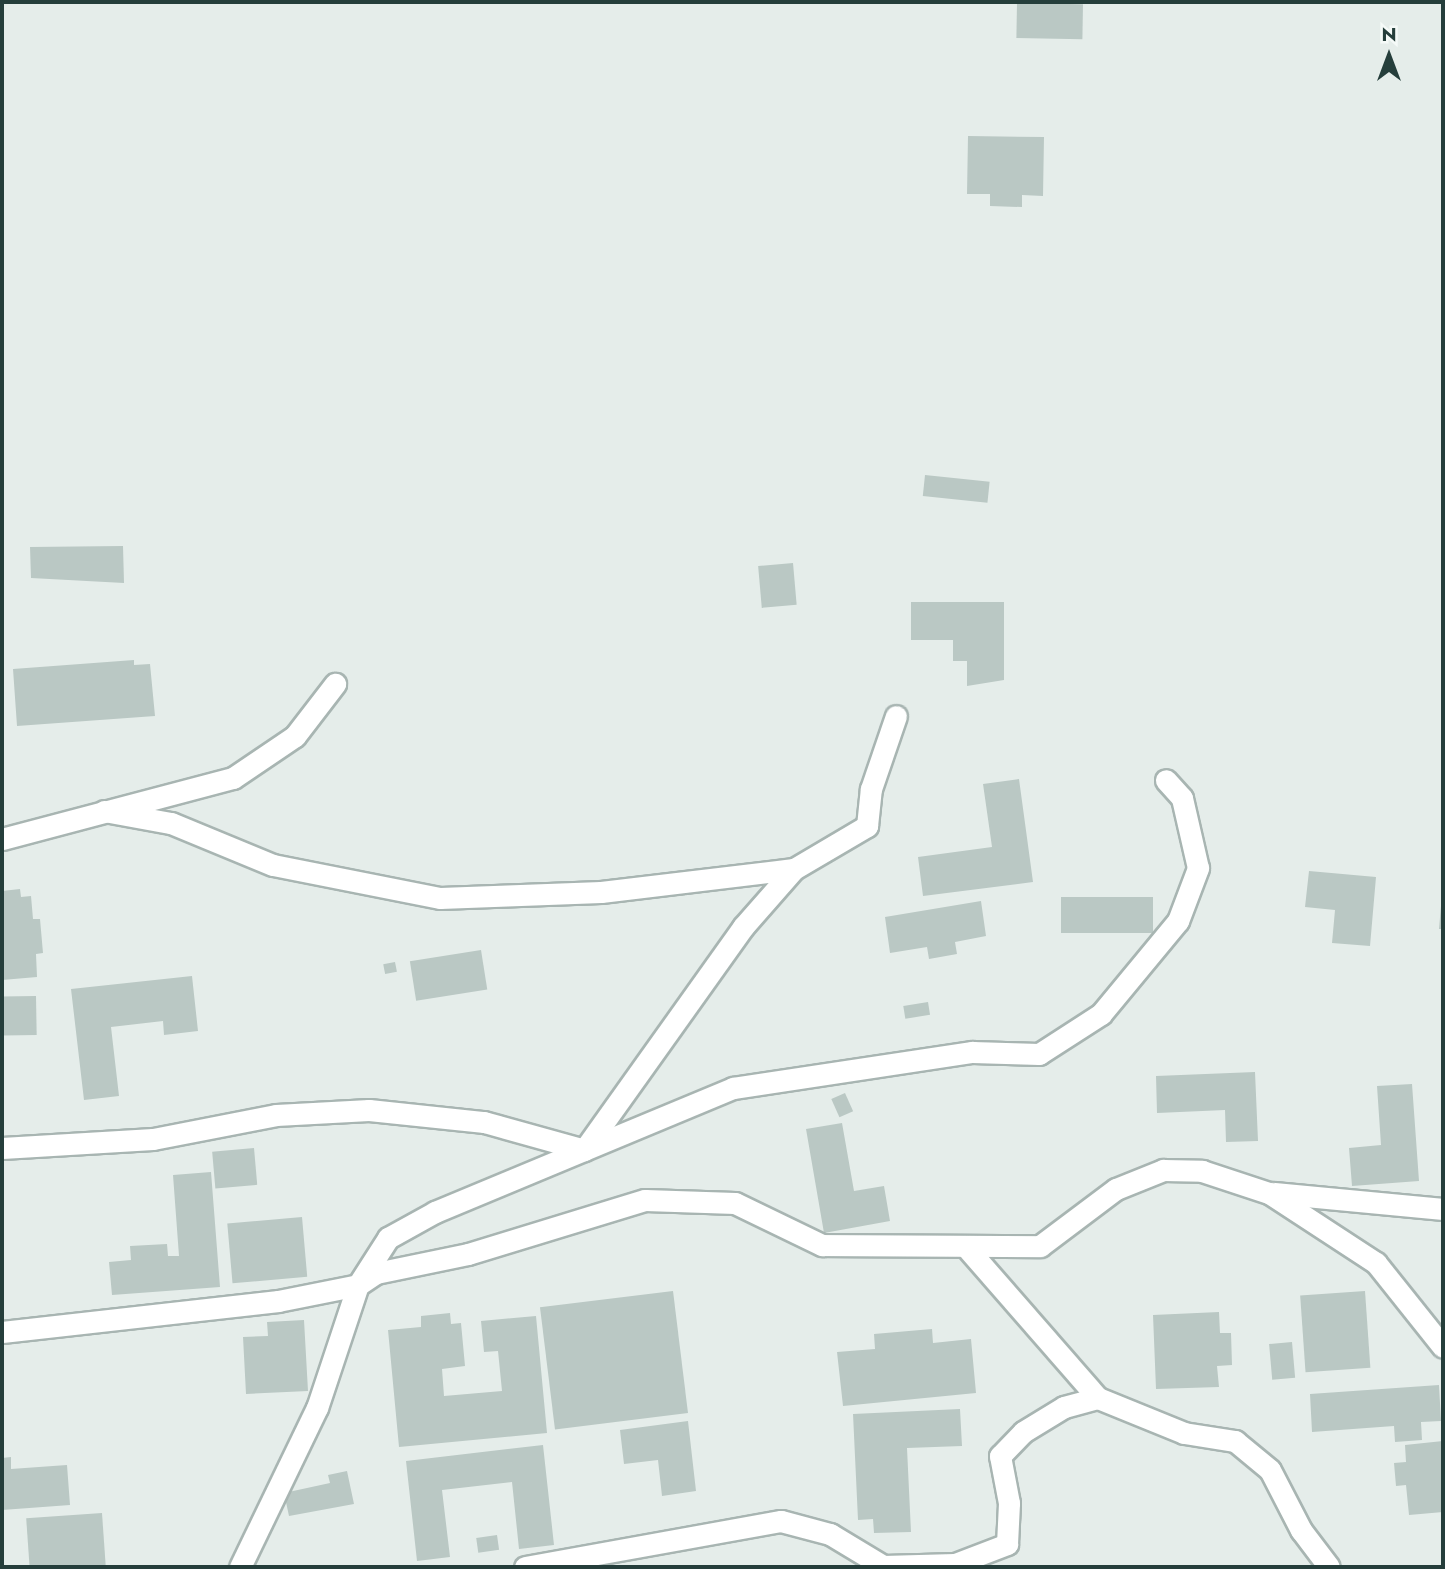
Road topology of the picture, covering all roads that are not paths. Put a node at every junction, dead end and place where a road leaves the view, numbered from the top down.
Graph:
1 (335, 684) dead end
2 (896, 716) dead end
3 (1166, 780) dead end
4 (104, 811) junction
5 (2, 839) edge
6 (794, 869) junction
7 (2, 1148) edge
8 (584, 1150) junction
9 (1269, 1193) junction
10 (1443, 1209) edge
11 (967, 1248) junction
12 (358, 1285) junction
13 (2, 1332) edge
14 (1443, 1347) edge
15 (1098, 1398) junction
16 (240, 1567) edge
17 (525, 1567) edge
18 (1329, 1567) edge

1 - 4 street
2 - 6 street
3 - 8 street
4 - 5 street
4 - 6 street
6 - 8 street
7 - 8 street
8 - 12 street
9 - 10 street
9 - 11 street
9 - 14 street
11 - 12 street
11 - 15 street
12 - 13 street
12 - 16 street
15 - 17 street
15 - 18 street

